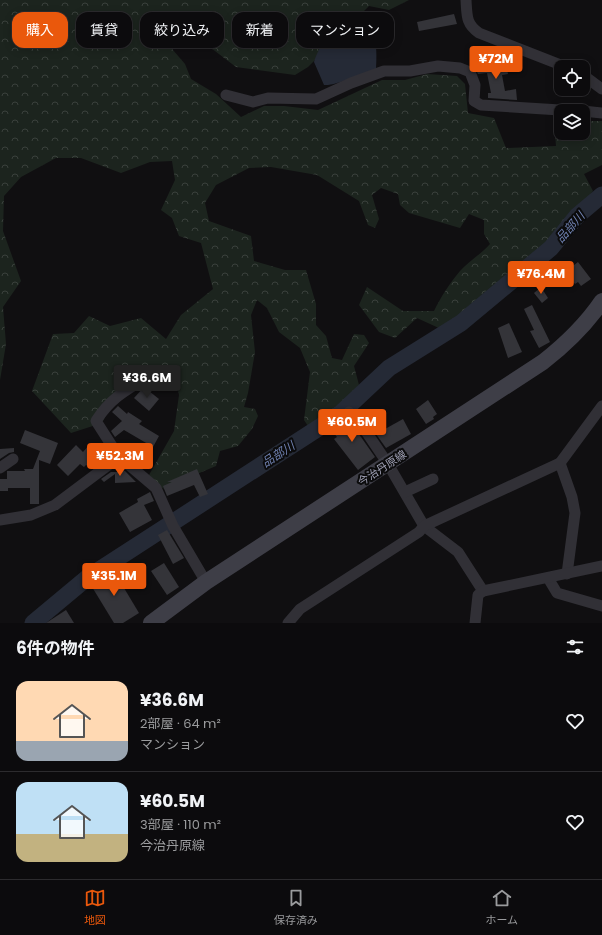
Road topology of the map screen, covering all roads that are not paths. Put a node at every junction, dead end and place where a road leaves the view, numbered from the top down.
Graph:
1 (466, 0) edge
2 (554, 62) edge
3 (590, 80) edge
4 (602, 89) edge
5 (226, 95) dead end
6 (554, 110) edge
7 (590, 112) edge
8 (602, 113) edge
9 (602, 301) edge
10 (146, 378) dead end
11 (602, 406) edge
12 (349, 412) dead end
13 (13, 459) dead end
14 (115, 460) junction
15 (560, 463) junction
16 (388, 464) junction
17 (0, 468) edge
18 (433, 479) dead end
19 (405, 492) junction
20 (0, 520) edge
21 (424, 526) junction
22 (602, 566) edge
23 (567, 574) junction
24 (548, 578) junction
25 (206, 582) junction
26 (483, 591) junction
27 (602, 606) edge
28 (151, 623) edge
29 (288, 623) edge
30 (475, 623) edge

1 - 2 street
3 - 4 street
5 - 6 street
7 - 8 street
9 - 16 main road, 今治丹原線
10 - 14 street
11 - 15 street
12 - 16 street
13 - 17 street
14 - 20 street
14 - 25 street
15 - 21 street
15 - 23 street
16 - 19 street
16 - 25 main road, 今治丹原線
18 - 19 street
19 - 21 street
21 - 26 street
21 - 29 street
22 - 23 street
23 - 24 street
24 - 26 street
24 - 27 street
25 - 28 main road, 今治丹原線
26 - 30 street

